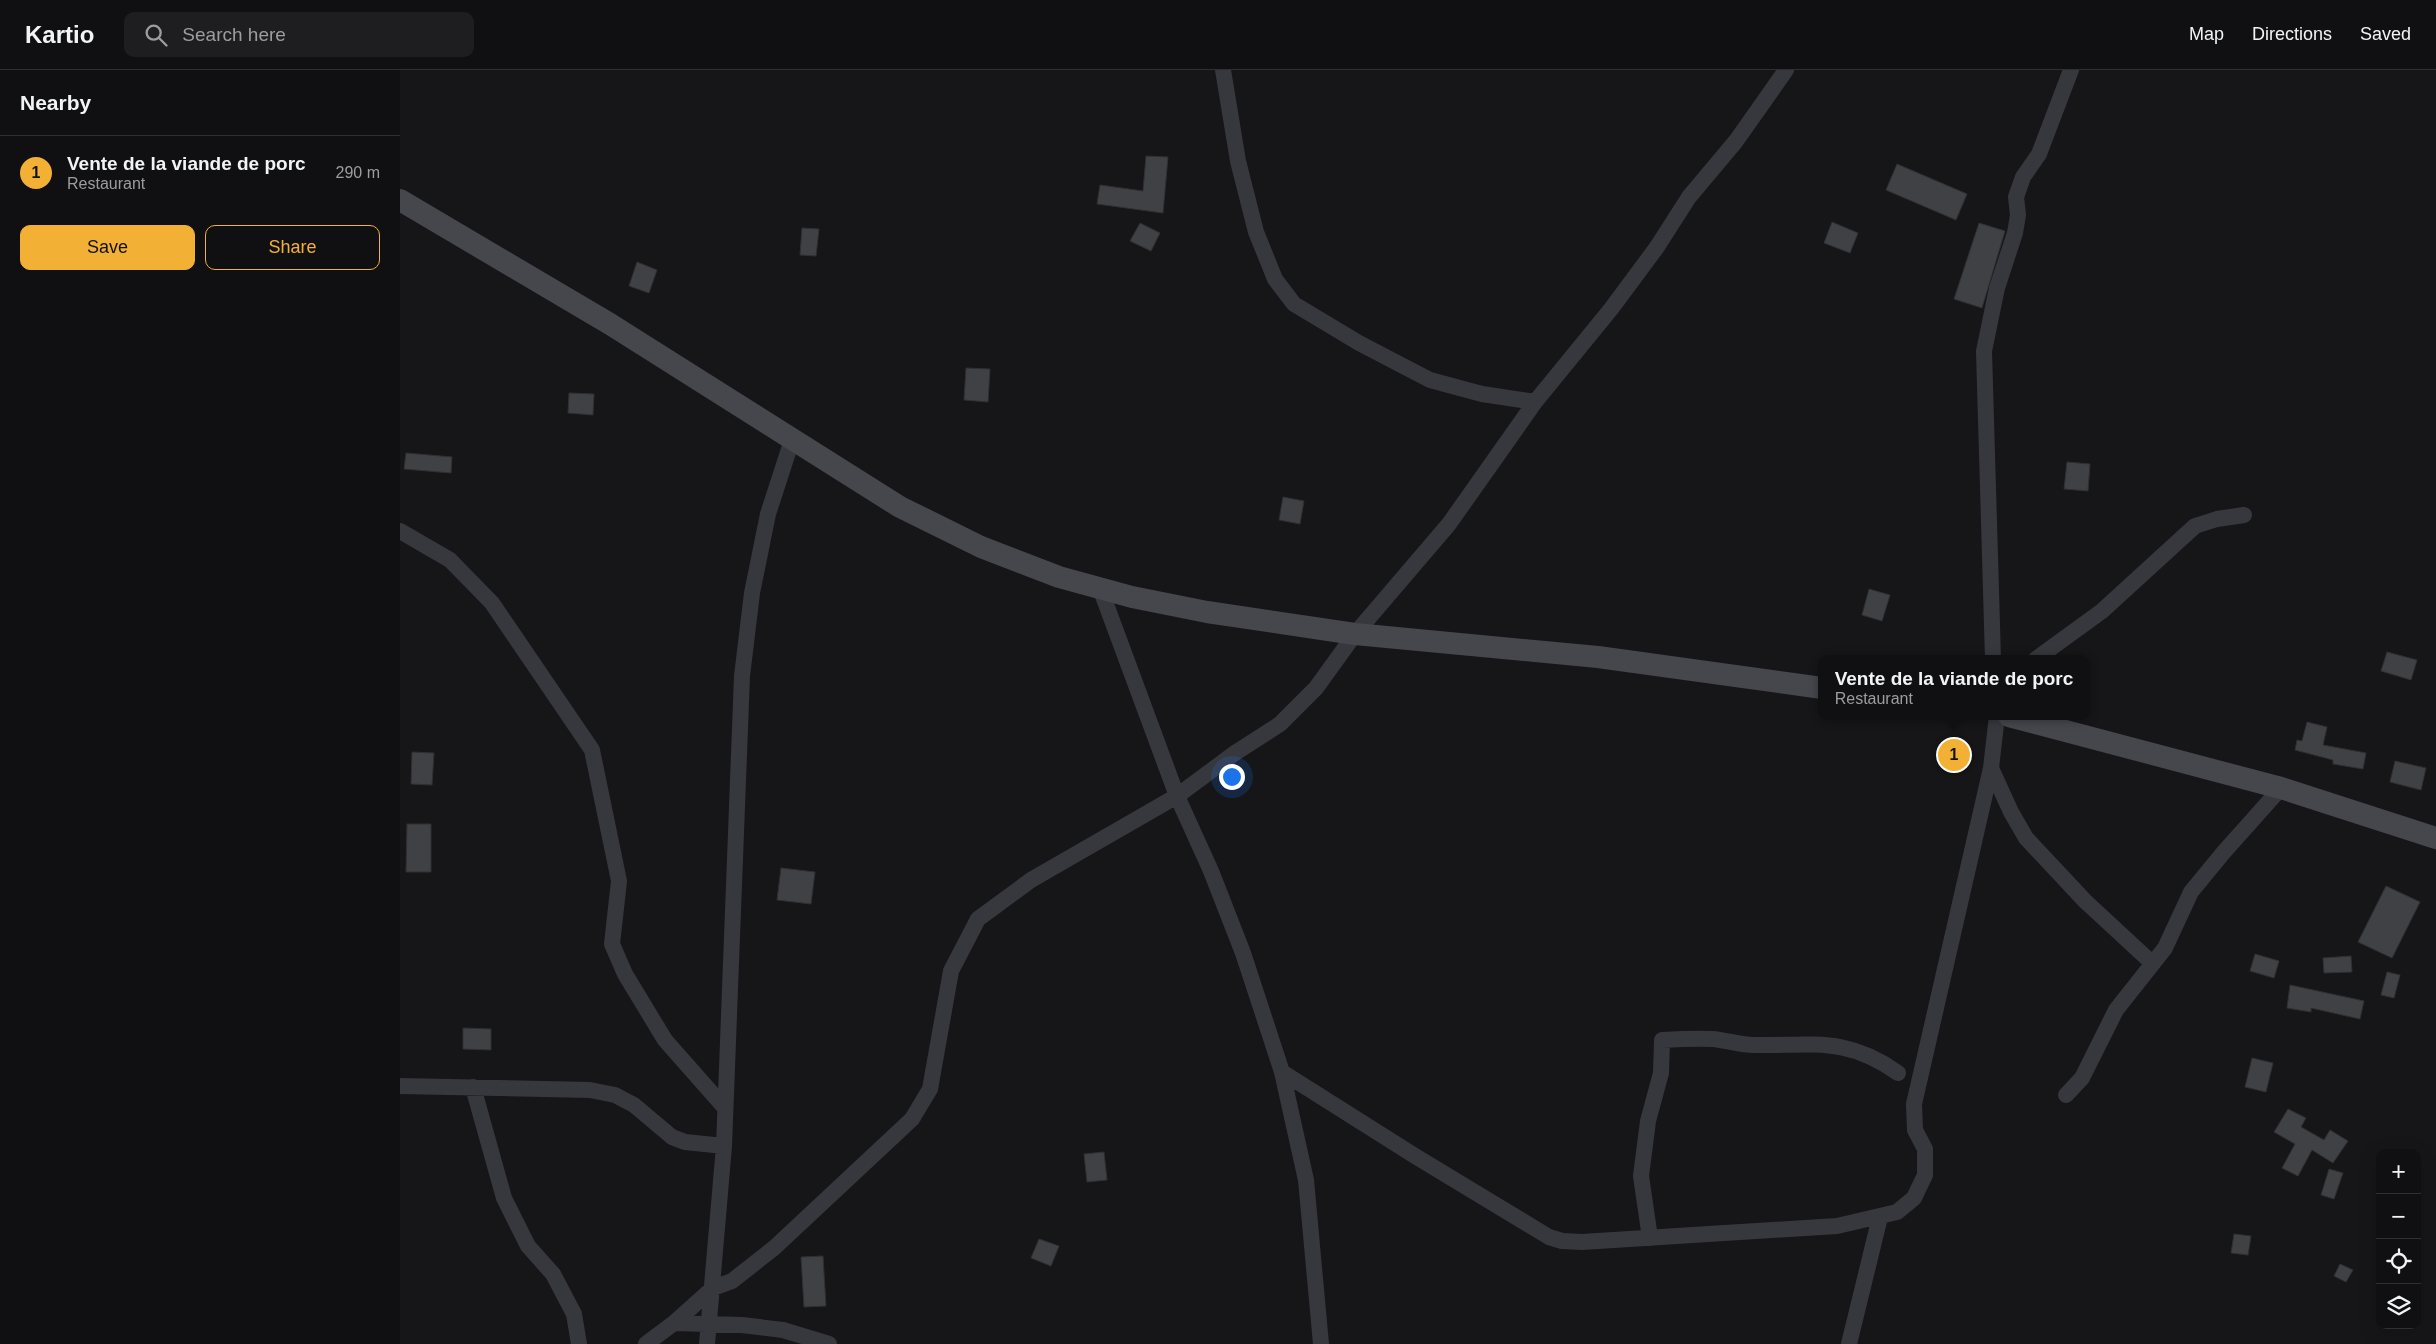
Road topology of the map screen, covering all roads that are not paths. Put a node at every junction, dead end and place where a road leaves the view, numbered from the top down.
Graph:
1 (1223, 70) edge
2 (1786, 70) edge
3 (2071, 70) edge
4 (400, 200) edge
5 (1534, 402) junction
6 (792, 440) junction
7 (2244, 515) dead end
8 (400, 531) edge
9 (1100, 588) junction
10 (1355, 634) junction
11 (1993, 655) edge
12 (2042, 655) edge
13 (1818, 687) edge
14 (1997, 720) edge
15 (2024, 720) edge
16 (1991, 768) junction
17 (2281, 788) junction
18 (1177, 796) junction
19 (2436, 838) edge
20 (2152, 964) junction
21 (1282, 1072) junction
22 (1898, 1073) dead end
23 (400, 1086) edge
24 (472, 1087) junction
25 (2066, 1095) dead end
26 (725, 1108) junction
27 (724, 1146) junction
28 (1880, 1218) junction
29 (1650, 1238) junction
30 (713, 1288) junction
31 (674, 1323) junction
32 (708, 1324) junction
33 (580, 1344) edge
34 (646, 1344) edge
35 (707, 1344) edge
36 (829, 1344) edge
37 (1321, 1344) edge
38 (1849, 1344) edge

1 - 5 street
2 - 5 street
3 - 11 street
4 - 6 main road
5 - 10 street
6 - 9 main road
6 - 26 street
7 - 12 street
8 - 26 street
9 - 10 main road
9 - 18 street
10 - 13 main road
10 - 18 street
14 - 16 street
15 - 17 main road
16 - 20 street
16 - 28 street
17 - 19 main road
17 - 20 street
18 - 21 street
18 - 30 street
20 - 25 street
21 - 29 street
21 - 37 street
22 - 29 street
23 - 24 street
24 - 27 street
24 - 33 street
26 - 27 street
27 - 30 street
28 - 29 street
28 - 38 street
30 - 31 street
30 - 32 street
31 - 32 street
31 - 34 street
32 - 35 street
32 - 36 street

